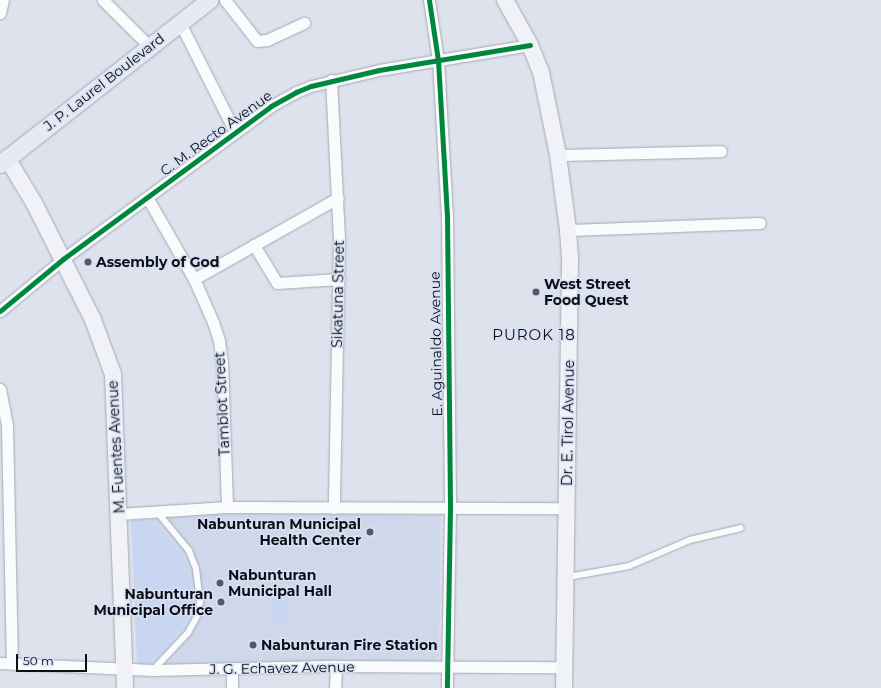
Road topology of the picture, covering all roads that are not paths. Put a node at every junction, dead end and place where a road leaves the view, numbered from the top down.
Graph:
1 (3, 0) edge
2 (103, 0) edge
3 (209, 0) edge
4 (225, 0) edge
5 (430, 0) edge
6 (505, 0) edge
7 (0, 13) edge
8 (180, 23) junction
9 (304, 23) dead end
10 (530, 45) junction
11 (149, 46) junction
12 (438, 60) junction
13 (331, 80) junction
14 (235, 132) junction
15 (721, 150) dead end
16 (558, 155) junction
17 (4, 161) edge
18 (148, 197) junction
19 (338, 198) junction
20 (760, 223) dead end
21 (568, 230) junction
22 (254, 245) junction
23 (64, 260) junction
24 (339, 279) junction
25 (194, 280) junction
26 (0, 311) edge
27 (0, 389) edge
28 (227, 508) junction
29 (334, 508) junction
30 (567, 508) junction
31 (450, 509) junction
32 (156, 512) junction
33 (119, 514) junction
34 (741, 528) dead end
35 (566, 577) junction
36 (0, 663) edge
37 (12, 664) junction
38 (336, 666) junction
39 (447, 667) junction
40 (564, 667) junction
41 (232, 668) junction
42 (124, 669) junction
43 (154, 670) junction
44 (125, 688) edge
45 (232, 688) edge
46 (335, 688) edge
47 (447, 688) edge
48 (564, 688) edge

1 - 7 street
2 - 11 street
3 - 8 main road, J. P. Laurel Boulevard
4 - 9 street
5 - 12 street, E. Aguinaldo Avenue
6 - 10 main road, Dr. E. Tirol Avenue
8 - 11 main road, J. P. Laurel Boulevard
8 - 14 street
10 - 12 street, C. M. Recto Avenue
10 - 16 main road, Dr. E. Tirol Avenue
11 - 17 main road, J. P. Laurel Boulevard
12 - 13 street, C. M. Recto Avenue
12 - 31 street, E. Aguinaldo Avenue
13 - 14 street, C. M. Recto Avenue
13 - 19 street, Sikatuna Street
14 - 18 street, C. M. Recto Avenue
15 - 16 street
16 - 21 main road, Dr. E. Tirol Avenue
17 - 23 main road, M. Fuentes Avenue
18 - 23 street, C. M. Recto Avenue
18 - 25 street, Tamblot Street
19 - 22 street
19 - 24 street, Sikatuna Street
20 - 21 street
21 - 30 main road, Dr. E. Tirol Avenue
22 - 24 street
22 - 25 street
23 - 26 street, C. M. Recto Avenue
23 - 33 main road, M. Fuentes Avenue
24 - 29 street, Sikatuna Street
25 - 28 street, Tamblot Street
27 - 37 street
28 - 29 street
28 - 32 street
29 - 31 street
30 - 31 street
30 - 35 main road, Dr. E. Tirol Avenue
31 - 39 street, E. Aguinaldo Avenue
32 - 33 street
32 - 43 lane
33 - 42 main road, M. Fuentes Avenue
34 - 35 lane
35 - 40 main road, Dr. E. Tirol Avenue
36 - 37 street, J. G. Echavez Avenue
37 - 42 street, J. G. Echavez Avenue
38 - 39 street, J. G. Echavez Avenue
38 - 41 street, J. G. Echavez Avenue
38 - 46 street
39 - 40 street, J. G. Echavez Avenue
39 - 47 street, E. Aguinaldo Avenue
40 - 48 main road, Dr. E. Tirol Avenue
41 - 43 street, J. G. Echavez Avenue
41 - 45 street
42 - 43 street, J. G. Echavez Avenue
42 - 44 main road, M. Fuentes Avenue

